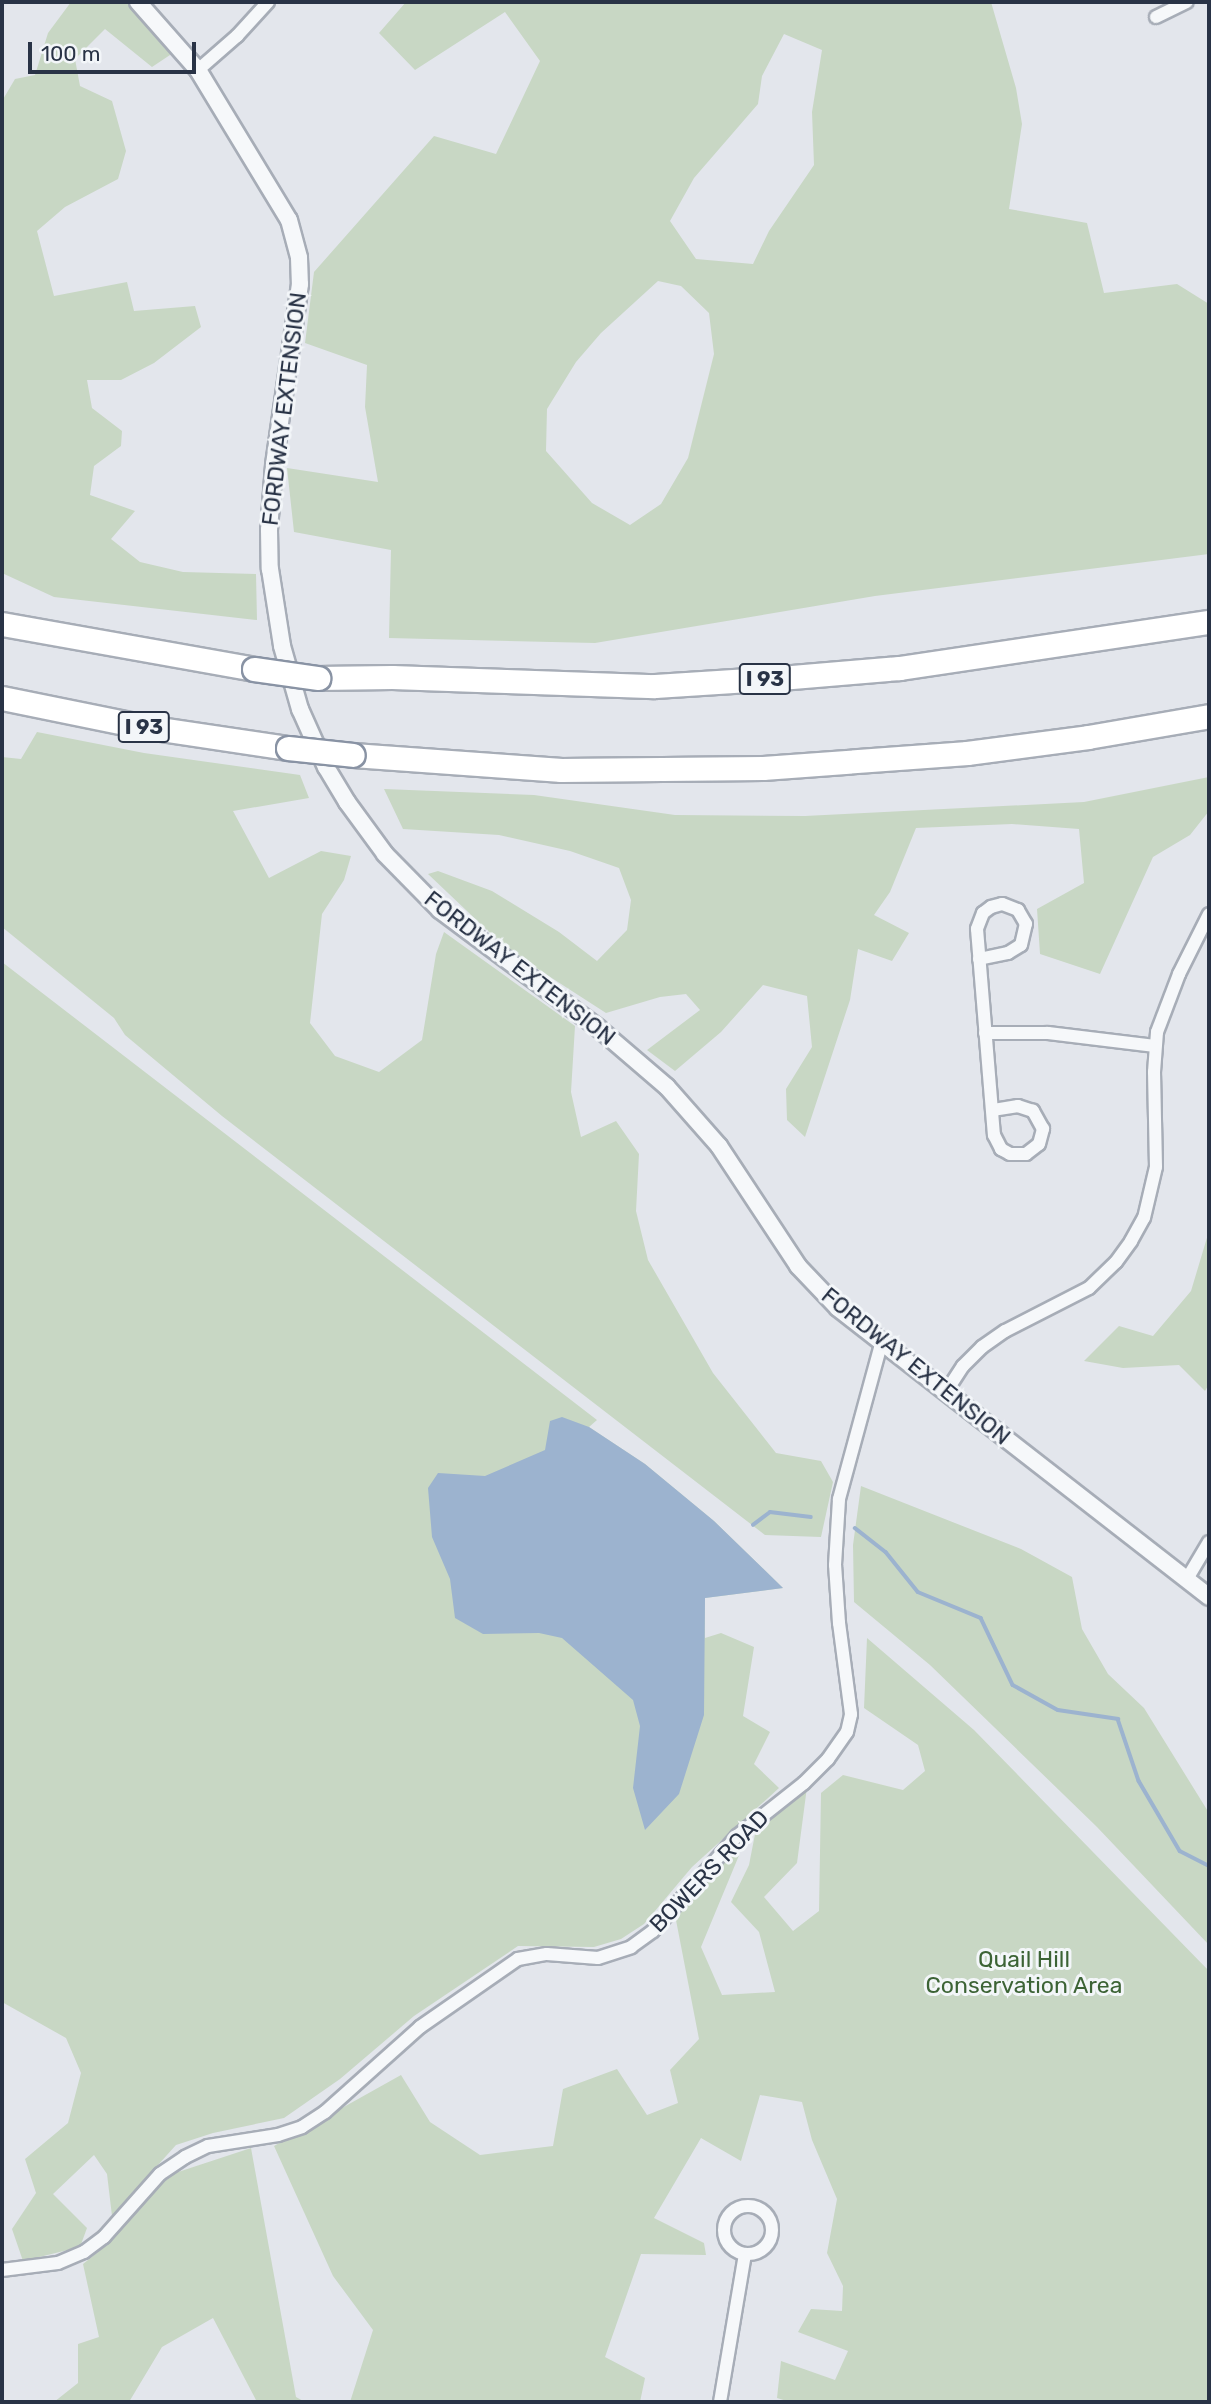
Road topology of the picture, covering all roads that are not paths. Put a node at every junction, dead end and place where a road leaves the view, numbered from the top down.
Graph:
1 (138, 2) edge
2 (268, 2) edge
3 (1187, 2) edge
4 (1156, 17) dead end
5 (198, 70) junction
6 (1209, 622) edge
7 (2, 624) edge
8 (2, 698) edge
9 (1209, 716) edge
10 (1209, 914) edge
11 (979, 960) junction
12 (985, 1033) junction
13 (1155, 1046) junction
14 (992, 1110) junction
15 (881, 1344) junction
16 (946, 1392) junction
17 (1209, 1542) edge
18 (1188, 1579) junction
19 (1209, 1597) edge
20 (745, 2254) dead end
21 (2, 2270) edge
22 (720, 2402) edge

1 - 5 street, FORDWAY EXTENSION
2 - 5 street
3 - 4 street
5 - 15 street, FORDWAY EXTENSION
6 - 7 highway, I 93, bridge
8 - 9 highway, I 93, bridge
10 - 13 street
11 - 11 street
11 - 12 street
12 - 13 street
12 - 14 street
13 - 16 street
14 - 14 street
15 - 16 street, FORDWAY EXTENSION
15 - 21 street, BOWERS ROAD
16 - 18 street, FORDWAY EXTENSION
17 - 18 street
18 - 19 street, FORDWAY EXTENSION
20 - 22 street

